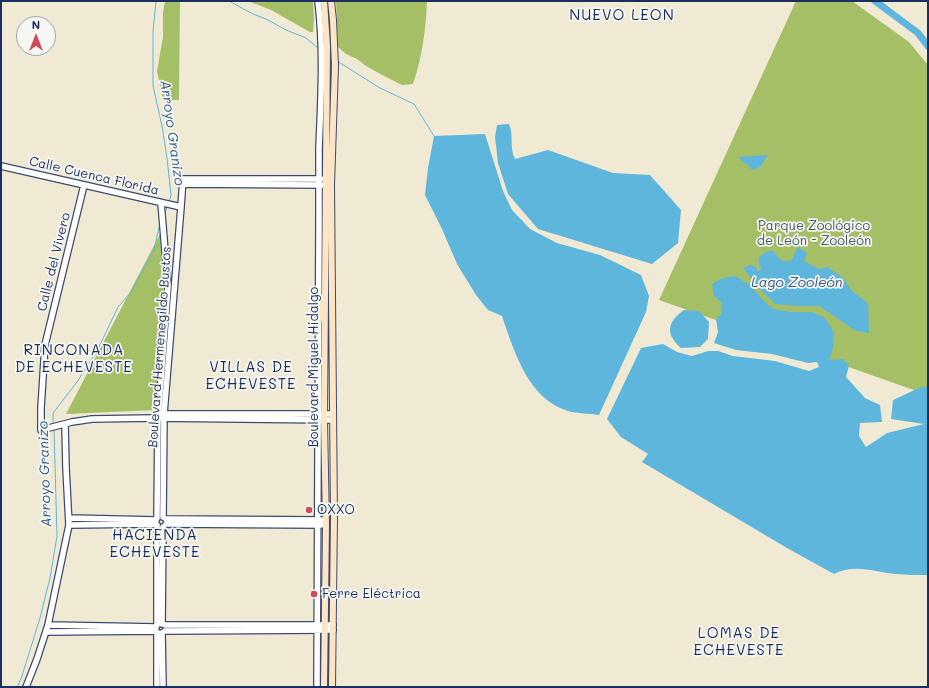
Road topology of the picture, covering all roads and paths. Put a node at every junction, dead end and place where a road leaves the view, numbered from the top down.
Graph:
1 (318, 1) edge
2 (324, 1) edge
3 (331, 1) edge
4 (324, 46) junction
5 (324, 96) junction
6 (1, 166) edge
7 (319, 182) junction
8 (329, 182) junction
9 (84, 185) junction
10 (151, 201) junction
11 (163, 203) junction
12 (182, 207) junction
13 (162, 213) junction
14 (325, 286) junction
15 (319, 320) junction
16 (159, 417) junction
17 (321, 417) junction
18 (332, 417) junction
19 (65, 424) junction
20 (69, 522) junction
21 (160, 522) junction
22 (318, 522) junction
23 (326, 523) junction
24 (48, 625) junction
25 (160, 628) junction
26 (317, 628) junction
27 (325, 628) junction
28 (333, 628) junction
29 (46, 632) junction
30 (26, 687) edge
31 (157, 687) edge
32 (163, 687) edge
33 (317, 687) edge
34 (324, 687) edge
35 (332, 687) edge

1 - 4 street
2 - 4 main road, Boulevard Miguel Hidalgo
3 - 8 main road, Boulevard Miguel Hidalgo
4 - 5 main road, Boulevard Miguel Hidalgo
5 - 7 street, Boulevard Miguel Hidalgo
5 - 8 main road, Boulevard Miguel Hidalgo
6 - 9 street, Calle Cuenca Florida
7 - 8 street
7 - 12 street, Boulevard Hermenegildo Bustos
7 - 15 street, Boulevard Miguel Hidalgo
8 - 14 main road, Boulevard Miguel Hidalgo
8 - 18 main road, Boulevard Miguel Hidalgo
9 - 10 street, Calle Cuenca Florida
9 - 19 street, Calle del Vivero
10 - 11 street, Calle Cuenca Florida
10 - 13 street
11 - 12 street, Calle Cuenca Florida
11 - 13 street, Boulevard Hermenegildo Bustos
12 - 16 street, Boulevard Hermenegildo Bustos
13 - 16 street, Boulevard Hermenegildo Bustos
14 - 15 main road
14 - 17 main road, Boulevard Miguel Hidalgo
15 - 17 street, Boulevard Miguel Hidalgo
16 - 17 street
16 - 19 street
16 - 21 street, Boulevard Hermenegildo Bustos
17 - 18 street
17 - 22 street, Boulevard Miguel Hidalgo
17 - 23 main road, Boulevard Miguel Hidalgo
18 - 28 main road, Boulevard Miguel Hidalgo
19 - 20 street
20 - 21 street
20 - 24 street
21 - 22 street
21 - 25 street, Boulevard Hermenegildo Bustos
22 - 23 street
22 - 26 street, Boulevard Miguel Hidalgo
23 - 27 main road, Boulevard Miguel Hidalgo
24 - 25 street
24 - 29 street
25 - 26 street
25 - 29 street
25 - 31 street, Boulevard Hermenegildo Bustos
25 - 32 street, Boulevard Hermenegildo Bustos
26 - 27 street
26 - 33 street, Boulevard Miguel Hidalgo
27 - 28 street
27 - 34 main road, Boulevard Miguel Hidalgo
28 - 35 main road, Boulevard Miguel Hidalgo
29 - 30 street

